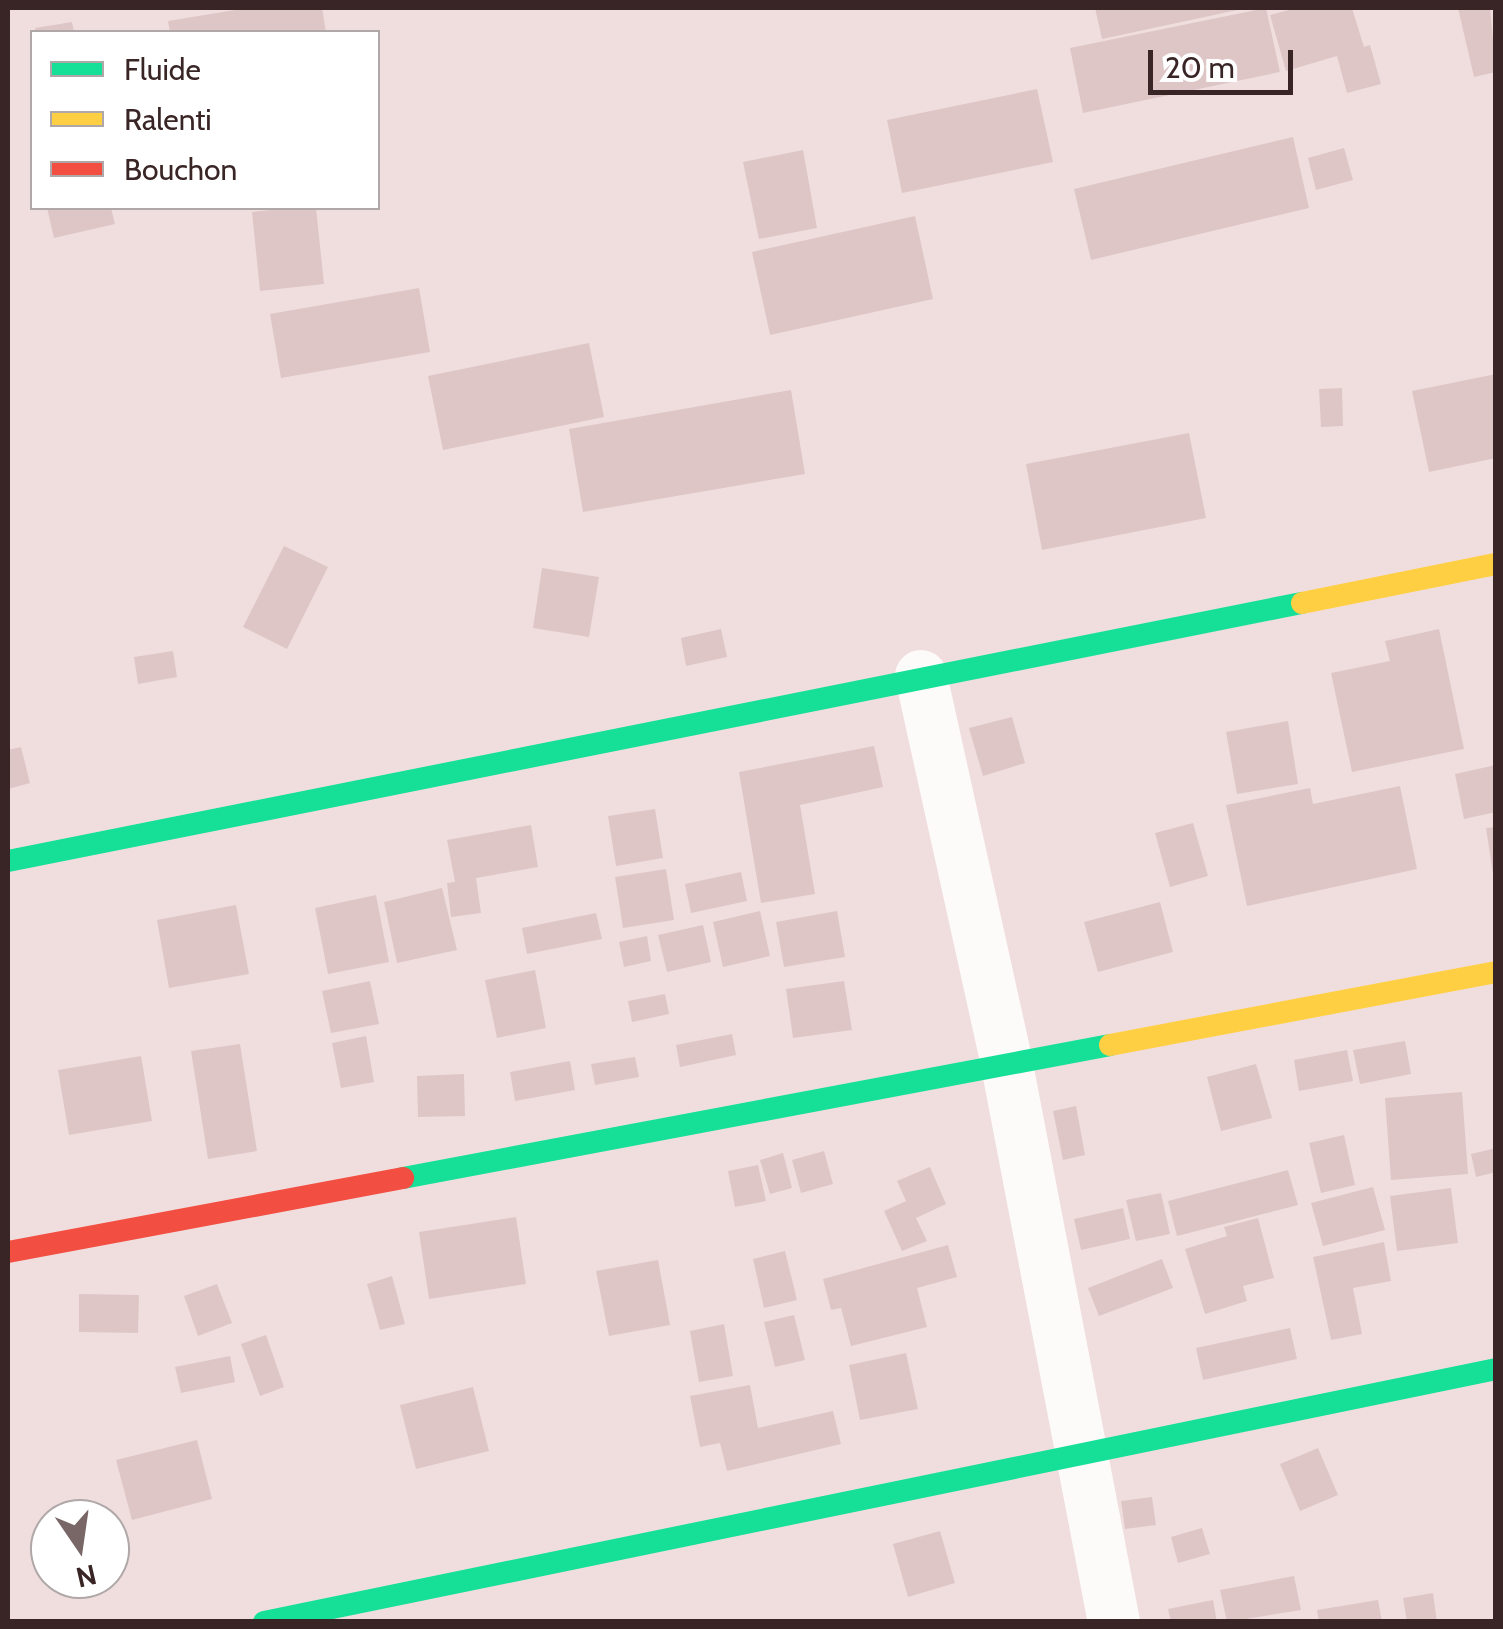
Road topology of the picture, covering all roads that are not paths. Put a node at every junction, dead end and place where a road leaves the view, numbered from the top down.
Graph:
1 (1496, 564) edge
2 (921, 676) junction
3 (8, 861) edge
4 (1496, 972) edge
5 (1007, 1065) junction
6 (8, 1252) edge
7 (1496, 1369) edge
8 (1082, 1456) junction
9 (264, 1622) edge
10 (1114, 1622) edge

1 - 2 street
2 - 3 street
2 - 5 street
4 - 5 street
5 - 6 street
5 - 8 street
7 - 8 street
8 - 9 street
8 - 10 street

